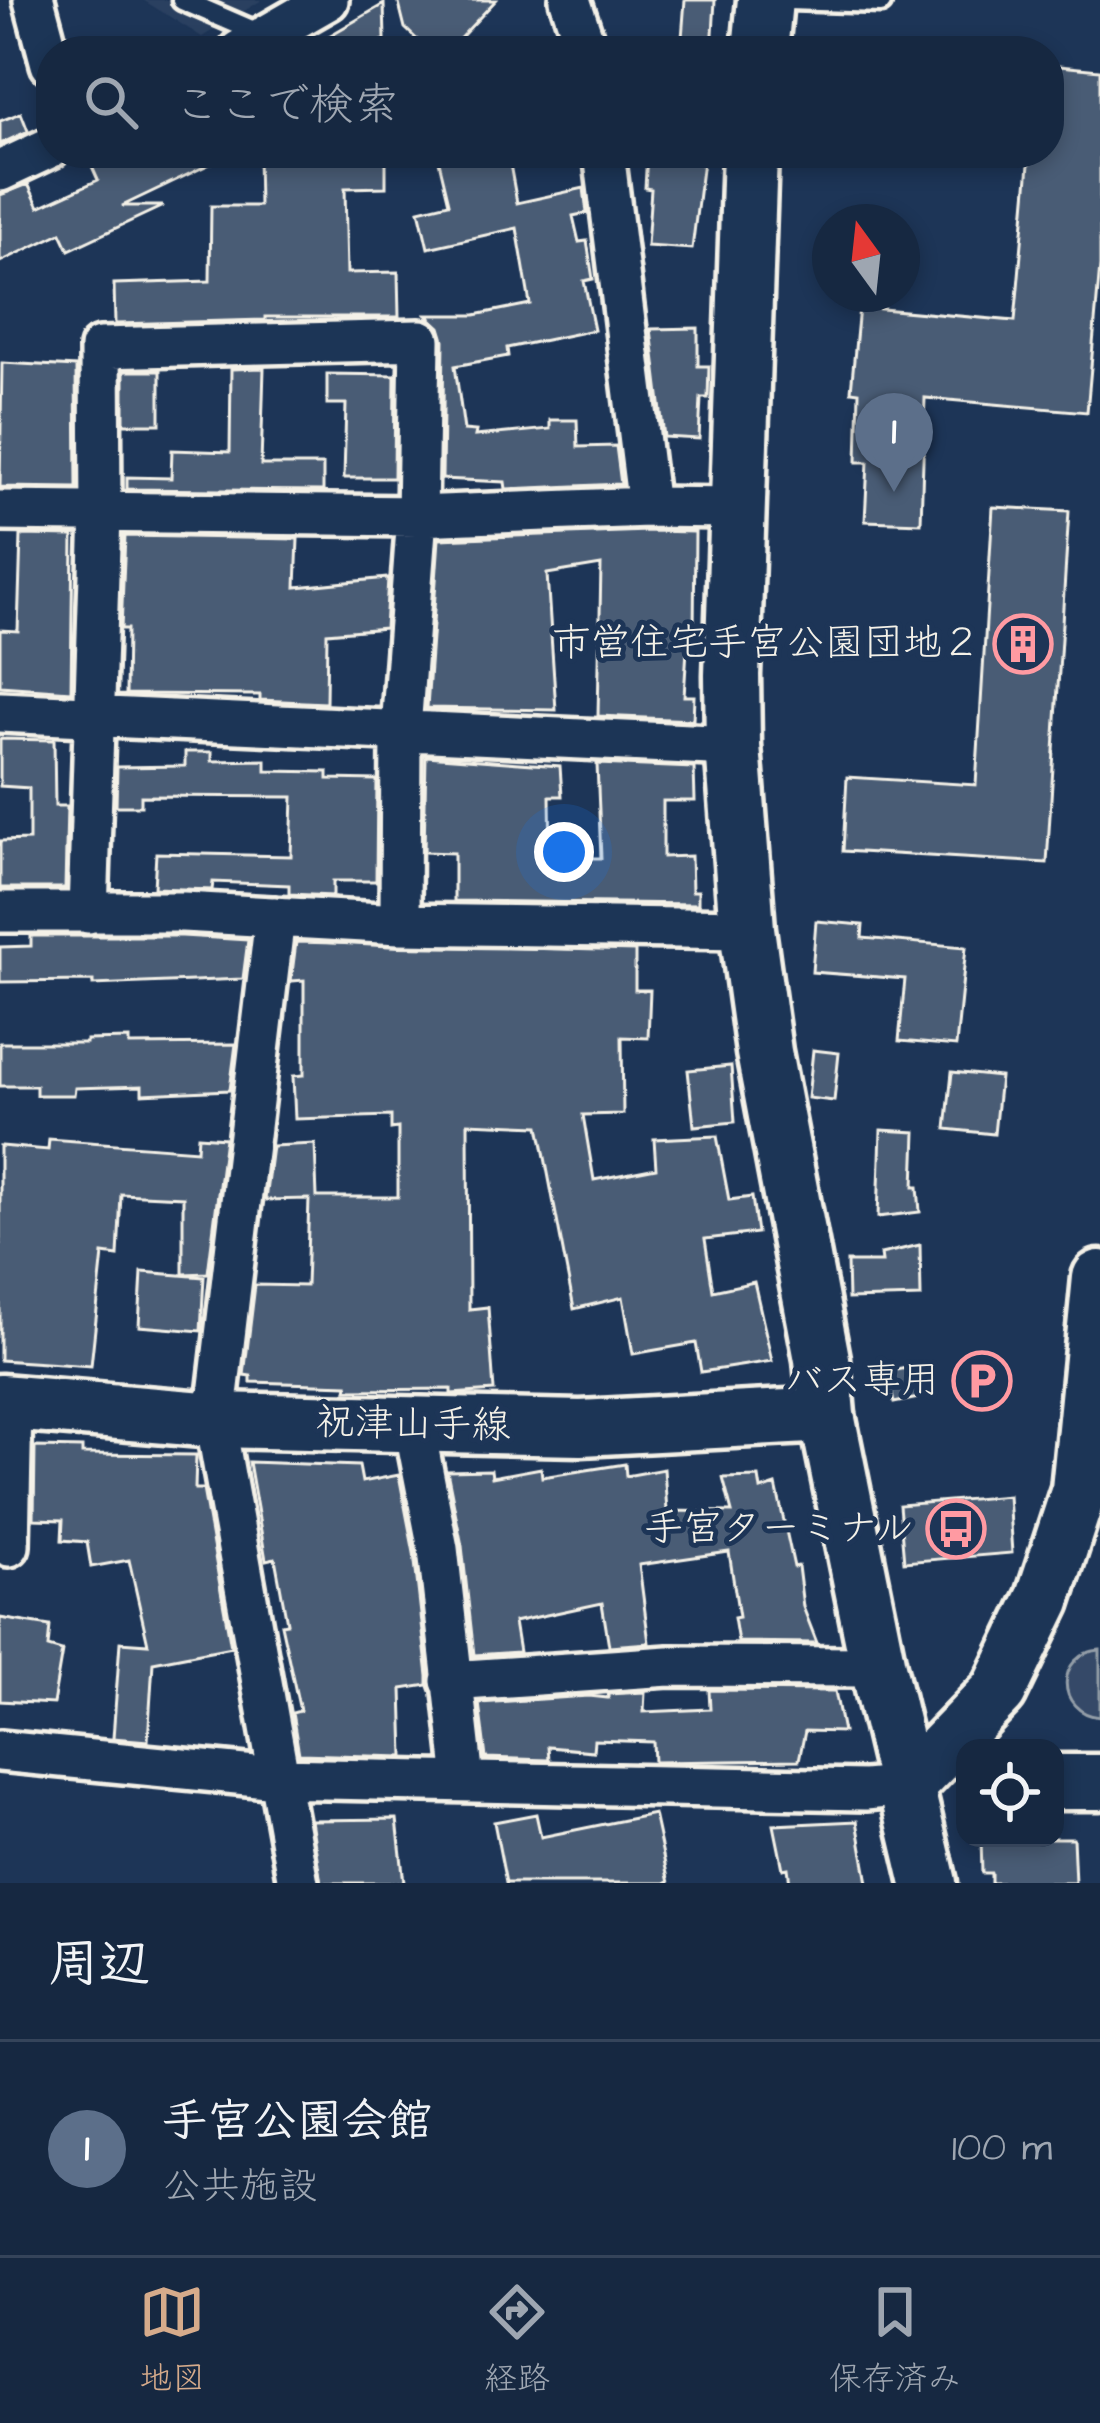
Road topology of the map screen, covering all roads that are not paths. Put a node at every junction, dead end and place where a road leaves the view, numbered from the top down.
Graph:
1 (34, 0) edge
2 (182, 0) edge
3 (328, 0) edge
4 (570, 0) edge
5 (765, 0) edge
6 (788, 0) edge
7 (881, 2) edge
8 (44, 36) edge
9 (240, 36) edge
10 (267, 36) edge
11 (582, 36) edge
12 (761, 36) edge
13 (36, 154) edge
14 (606, 168) edge
15 (749, 168) edge
16 (0, 172) edge
17 (648, 507) junction
18 (736, 508) junction
19 (0, 511) edge
20 (101, 514) junction
21 (417, 517) junction
22 (0, 712) edge
23 (94, 714) junction
24 (401, 729) junction
25 (733, 746) junction
26 (0, 912) edge
27 (88, 913) junction
28 (275, 916) junction
29 (400, 924) junction
30 (747, 929) junction
31 (1100, 1277) edge
32 (6, 1402) edge
33 (826, 1415) junction
34 (215, 1420) junction
35 (414, 1425) junction
36 (9, 1546) dead end
37 (878, 1667) junction
38 (451, 1681) junction
39 (0, 1751) edge
40 (277, 1778) junction
41 (464, 1780) junction
42 (1100, 1781) edge
43 (1064, 1782) edge
44 (956, 1784) edge
45 (908, 1786) junction
46 (298, 1883) edge
47 (928, 1883) edge

1 - 8 street
2 - 9 lane
3 - 10 street
4 - 11 street
5 - 12 street
6 - 7 lane
13 - 16 street
14 - 17 street
15 - 18 street
17 - 18 street
17 - 21 street
18 - 25 street
19 - 20 street
20 - 21 street
20 - 21 street
20 - 23 street
21 - 24 street
22 - 23 street
23 - 24 street
23 - 27 street
24 - 25 street
24 - 29 street
25 - 30 street
26 - 27 street
27 - 28 street
28 - 29 street
28 - 34 street
29 - 30 street
30 - 33 street
31 - 45 street
32 - 34 street, 祝津山手線
32 - 36 street
33 - 35 street, 祝津山手線
33 - 37 street
34 - 35 street, 祝津山手線
34 - 40 street
35 - 38 street
37 - 38 street
37 - 45 street
38 - 41 street
39 - 40 street
40 - 41 street
40 - 46 street
41 - 45 street
42 - 43 street
44 - 45 street
45 - 47 street

